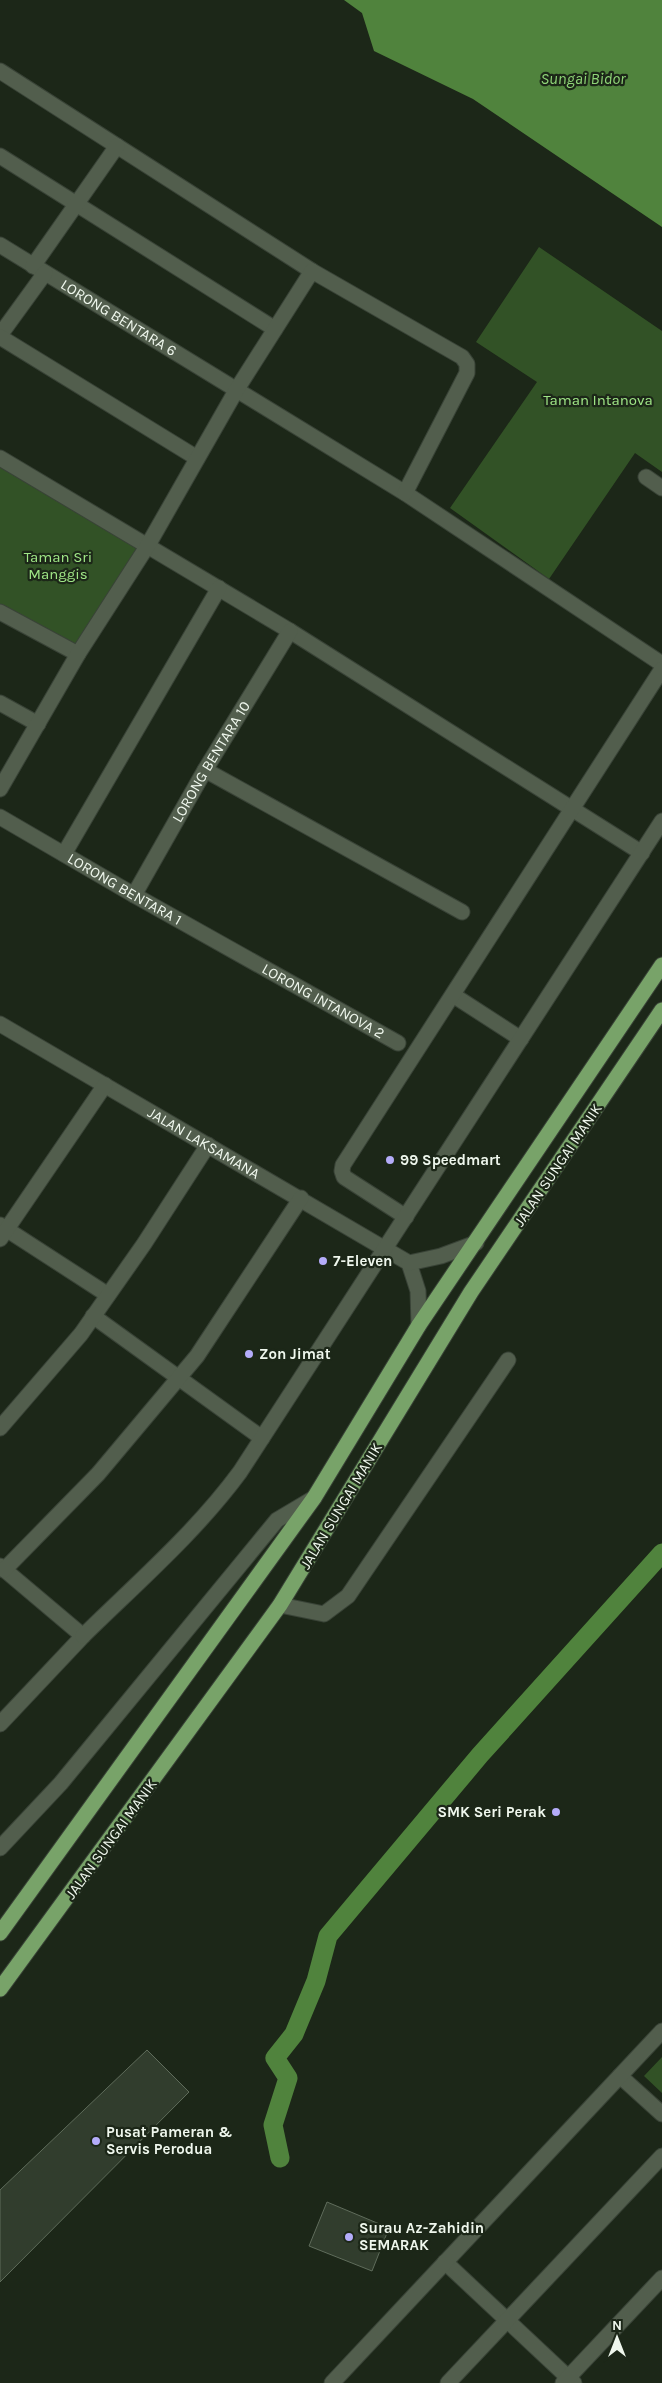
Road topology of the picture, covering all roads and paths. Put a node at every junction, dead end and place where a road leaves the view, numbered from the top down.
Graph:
1 (0, 71) edge
2 (118, 146) junction
3 (0, 156) edge
4 (76, 205) junction
5 (0, 244) edge
6 (39, 269) junction
7 (312, 270) junction
8 (275, 329) junction
9 (0, 336) edge
10 (238, 389) junction
11 (0, 458) edge
12 (197, 458) junction
13 (646, 477) dead end
14 (662, 488) edge
15 (405, 493) junction
16 (148, 545) junction
17 (219, 588) junction
18 (0, 612) edge
19 (290, 631) junction
20 (78, 654) junction
21 (662, 664) edge
22 (662, 669) edge
23 (0, 703) edge
24 (38, 724) junction
25 (206, 770) junction
26 (0, 789) edge
27 (573, 809) junction
28 (0, 816) edge
29 (662, 822) edge
30 (642, 853) junction
31 (64, 854) junction
32 (134, 895) junction
33 (462, 912) dead end
34 (250, 958) joint
35 (662, 965) edge
36 (453, 995) junction
37 (662, 1010) edge
38 (0, 1024) edge
39 (521, 1039) junction
40 (398, 1042) dead end
41 (105, 1085) junction
42 (208, 1145) junction
43 (301, 1198) junction
44 (406, 1217) junction
45 (2, 1231) edge
46 (476, 1243) junction
47 (386, 1248) junction
48 (409, 1263) junction
49 (108, 1295) junction
50 (94, 1316) junction
51 (419, 1325) junction
52 (508, 1360) dead end
53 (179, 1378) junction
54 (0, 1428) edge
55 (262, 1438) junction
56 (314, 1498) junction
57 (2, 1568) edge
58 (280, 1605) junction
59 (83, 1636) junction
60 (0, 1724) edge
61 (0, 1848) edge
62 (0, 1933) edge
63 (0, 1989) edge
64 (662, 2031) edge
65 (620, 2076) junction
66 (662, 2114) edge
67 (662, 2156) edge
68 (445, 2262) junction
69 (662, 2278) edge
70 (507, 2320) junction
71 (568, 2381) edge
72 (332, 2383) edge
73 (448, 2383) edge

1 - 2 street
2 - 4 street
2 - 7 street
3 - 4 street
4 - 6 street
4 - 8 street
5 - 6 street, LORONG BENTARA 6
6 - 9 street
6 - 10 street, LORONG BENTARA 6
7 - 8 street
7 - 15 street
8 - 10 street
9 - 12 street
10 - 12 street
10 - 15 street, LORONG BENTARA 6
11 - 16 street
12 - 16 street
13 - 14 street
15 - 21 street, LORONG BENTARA 6
16 - 17 street
16 - 20 street
17 - 19 street
17 - 31 street
18 - 20 street
19 - 25 street, LORONG BENTARA 10
19 - 27 street
20 - 24 street
22 - 27 street
23 - 24 street
24 - 26 street
25 - 32 street, LORONG BENTARA 10
25 - 33 street
27 - 30 street
27 - 36 street
28 - 31 street, LORONG BENTARA 1
29 - 30 street
30 - 39 street
31 - 32 street, LORONG BENTARA 1
32 - 34 street, LORONG BENTARA 1
34 - 40 street, LORONG INTANOVA 2
35 - 46 main road, JALAN SUNGAI MANIK
36 - 39 street
36 - 44 street
37 - 58 main road, JALAN SUNGAI MANIK
38 - 41 street, JALAN LAKSAMANA
39 - 44 street
41 - 42 street, JALAN LAKSAMANA
41 - 45 street
42 - 43 street, JALAN LAKSAMANA
42 - 49 street
43 - 47 street, JALAN LAKSAMANA
43 - 53 street
44 - 47 street
45 - 49 street
46 - 48 street
46 - 51 main road, JALAN SUNGAI MANIK
47 - 48 street, JALAN LAKSAMANA
47 - 55 street
48 - 51 street
49 - 50 street
50 - 53 street
50 - 54 street
51 - 56 main road, JALAN SUNGAI MANIK
52 - 58 street
53 - 55 street
53 - 57 street
55 - 59 street
56 - 61 street
56 - 62 main road, JALAN SUNGAI MANIK
57 - 59 street
58 - 63 main road, JALAN SUNGAI MANIK
59 - 60 street
64 - 65 street
65 - 66 street
65 - 68 street
67 - 70 street
68 - 70 street
68 - 72 street
69 - 71 street
70 - 71 street
70 - 73 street

